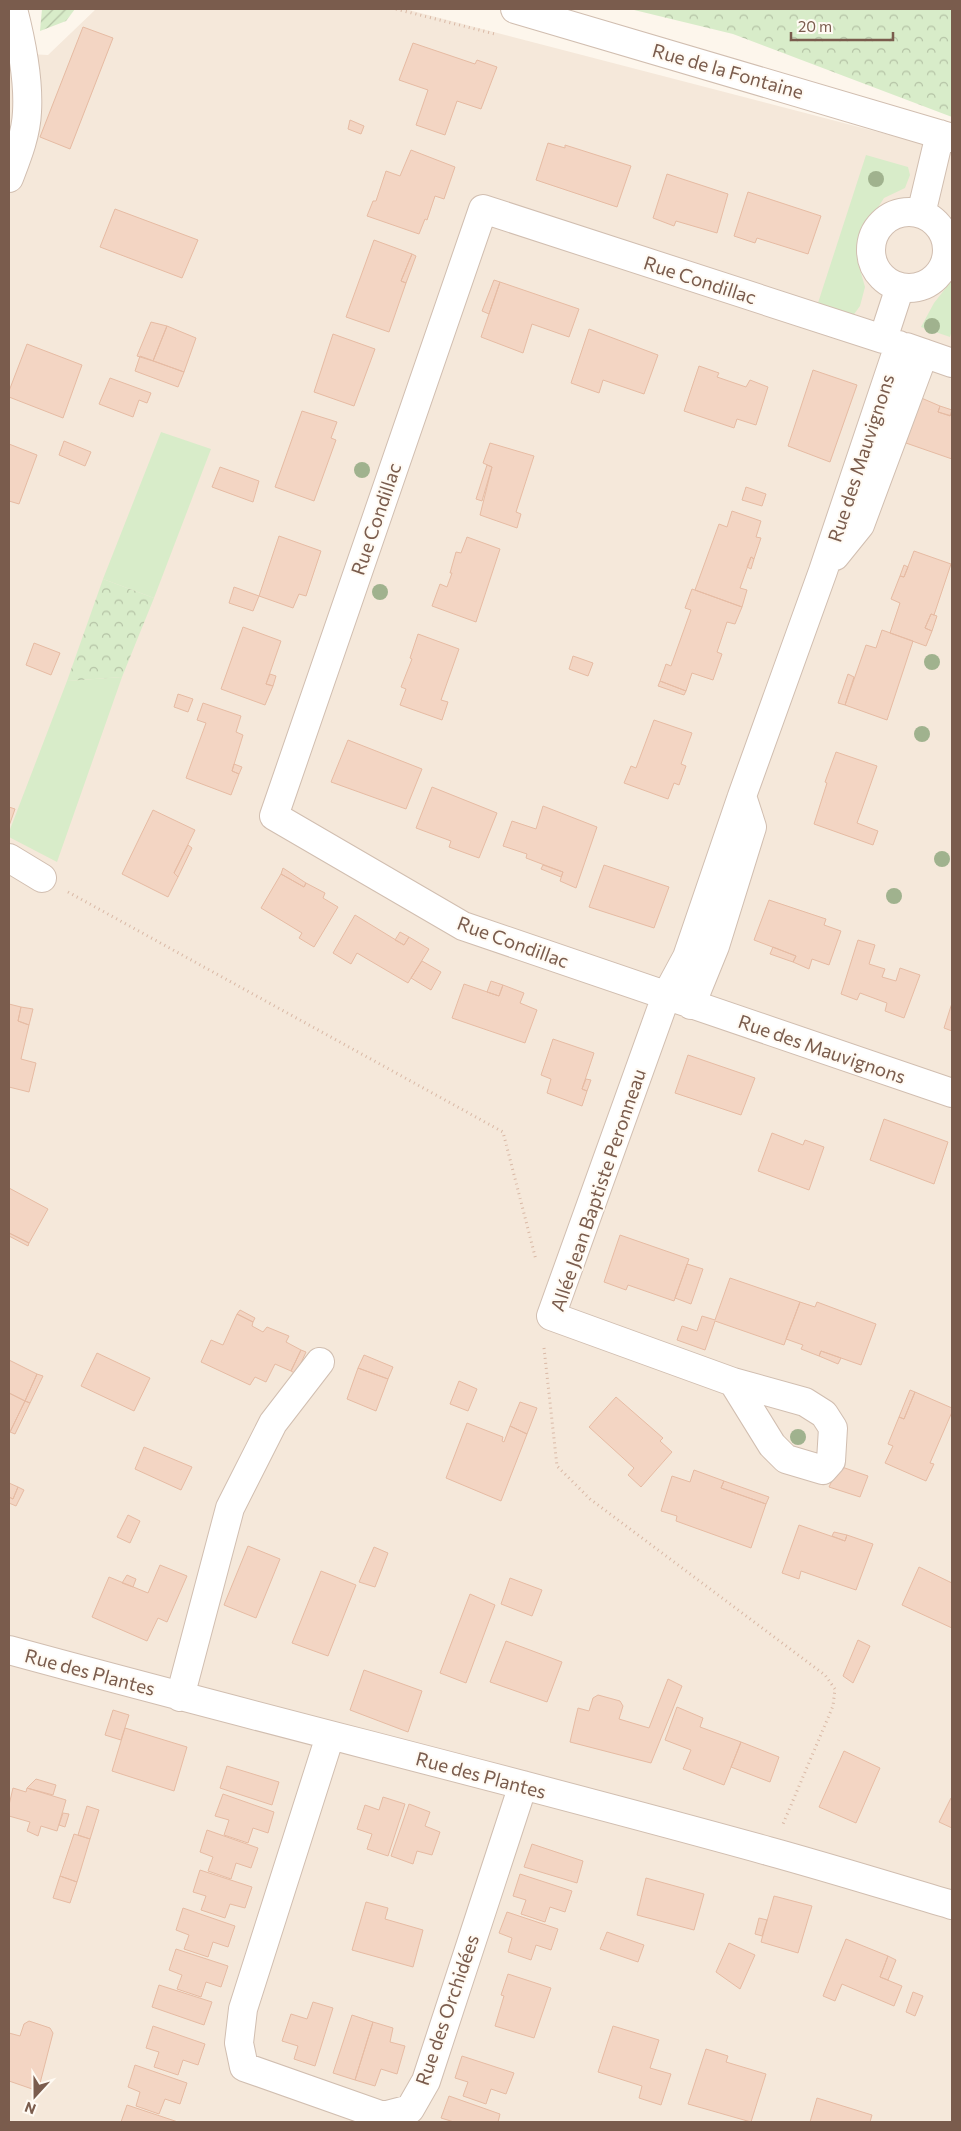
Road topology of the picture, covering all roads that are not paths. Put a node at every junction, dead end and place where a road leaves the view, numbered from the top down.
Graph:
1 (13, 9) edge
2 (515, 9) edge
3 (946, 136) edge
4 (9, 178) edge
5 (921, 214) junction
6 (900, 287) junction
7 (891, 342) junction
8 (924, 353) junction
9 (952, 363) edge
10 (824, 570) junction
11 (9, 858) edge
12 (42, 878) road end
13 (678, 1000) junction
14 (952, 1094) edge
15 (320, 1362) dead end
16 (733, 1382) dead end
17 (9, 1650) edge
18 (180, 1697) junction
19 (330, 1736) junction
20 (523, 1785) junction
21 (952, 1905) edge

1 - 4 street
2 - 3 street, Rue de la Fontaine
3 - 5 street, Rue de la Fontaine
5 - 6 street
5 - 6 street
6 - 7 street
7 - 8 street, Rue Condillac
7 - 10 street, Rue des Mauvignons
7 - 13 street, Rue Condillac
8 - 9 street, Rue Condillac
8 - 10 street, Rue des Mauvignons
10 - 13 street, Rue des Mauvignons
11 - 12 street
13 - 14 street, Rue des Mauvignons
13 - 16 street, Allée Jean Baptiste Peronneau
15 - 18 street
17 - 18 street, Rue des Plantes
18 - 19 street, Rue des Plantes
19 - 20 street, Rue des Plantes
19 - 20 street, Rue des Orchidées
20 - 21 street, Rue des Plantes

